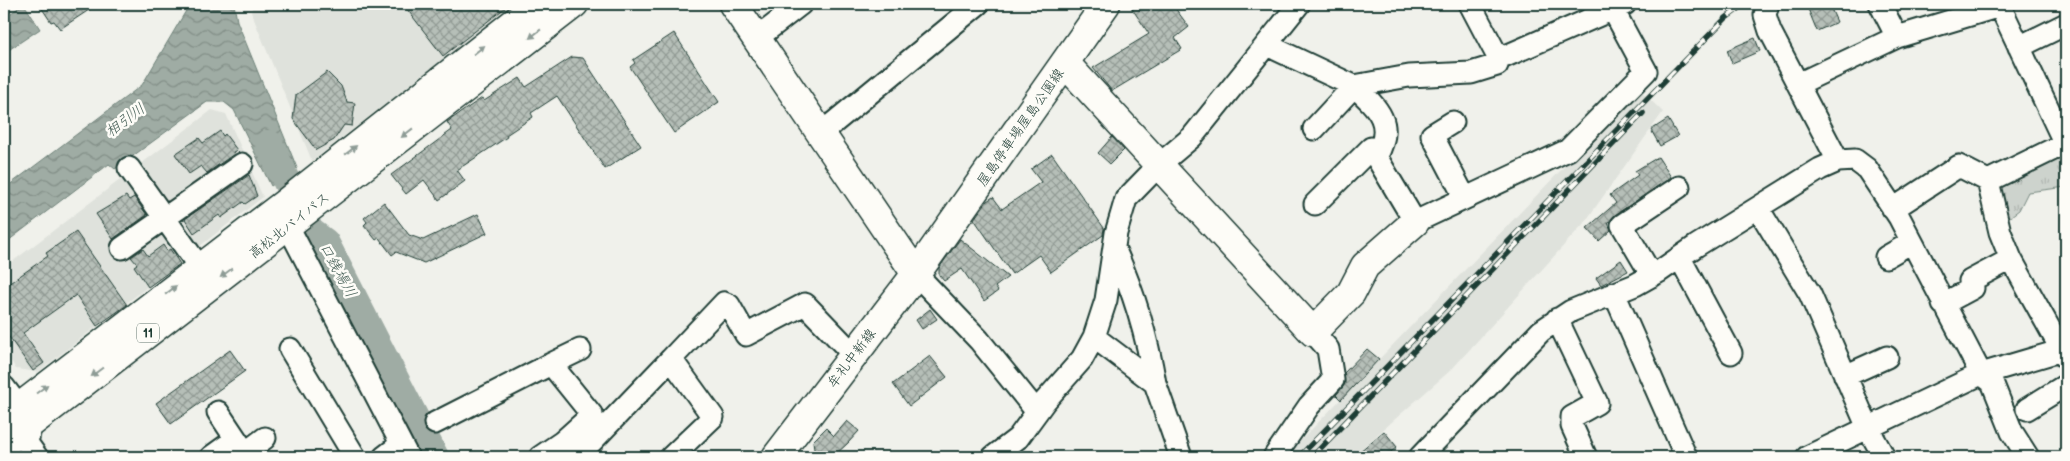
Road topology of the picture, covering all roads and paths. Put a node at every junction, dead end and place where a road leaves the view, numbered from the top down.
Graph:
1 (538, 4) edge
2 (574, 4) edge
3 (733, 4) edge
4 (801, 4) edge
5 (978, 4) edge
6 (1106, 4) edge
7 (1299, 4) edge
8 (1470, 4) edge
9 (1768, 4) edge
10 (1880, 4) edge
11 (1616, 5) edge
12 (1999, 5) edge
13 (2066, 24) edge
14 (1897, 37) junction
15 (756, 38) junction
16 (1267, 45) junction
17 (2019, 47) junction
18 (1500, 59) junction
19 (1065, 63) junction
20 (1798, 84) junction
21 (1354, 86) junction
22 (1453, 122) dead end
23 (1314, 129) dead end
24 (820, 134) junction
25 (2066, 143) edge
26 (1376, 157) junction
27 (1838, 161) junction
28 (242, 164) dead end
29 (1160, 164) junction
30 (129, 168) dead end
31 (1988, 181) junction
32 (1679, 187) dead end
33 (318, 189) junction
34 (1465, 198) junction
35 (1315, 204) dead end
36 (1758, 208) junction
37 (1894, 209) junction
38 (288, 217) junction
39 (164, 219) junction
40 (1415, 222) junction
41 (1912, 242) junction
42 (122, 248) dead end
43 (1114, 248) junction
44 (1886, 257) dead end
45 (1680, 258) junction
46 (2011, 259) junction
47 (200, 268) junction
48 (916, 274) junction
49 (1652, 276) junction
50 (1614, 293) junction
51 (1943, 304) junction
52 (1556, 319) junction
53 (1313, 332) junction
54 (1094, 337) junction
55 (290, 349) dead end
56 (580, 350) dead end
57 (2065, 352) edge
58 (1732, 354) dead end
59 (854, 355) junction
60 (1887, 357) dead end
61 (670, 359) junction
62 (551, 364) junction
63 (1981, 374) junction
64 (1846, 376) junction
65 (1155, 383) junction
66 (2066, 385) edge
67 (14, 409) edge
68 (2026, 409) dead end
69 (218, 412) dead end
70 (1037, 412) junction
71 (598, 422) junction
72 (435, 423) dead end
73 (1868, 428) junction
74 (265, 438) dead end
75 (4, 444) edge
76 (243, 450) edge
77 (405, 451) edge
78 (571, 452) edge
79 (788, 452) edge
80 (36, 457) edge
81 (211, 457) edge
82 (355, 457) edge
83 (384, 457) edge
84 (540, 457) edge
85 (671, 457) edge
86 (993, 457) edge
87 (1181, 457) edge
88 (1274, 457) edge
89 (1420, 457) edge
90 (1586, 457) edge
91 (1686, 457) edge
92 (1807, 457) edge
93 (1884, 457) edge
94 (2028, 457) edge

33 -> 1 main road, 高松北バイパス / 11
2 -> 33 main road, 高松北バイパス / 11
3 - 15 main road
4 - 15 street
5 - 24 street
6 - 19 main road
7 - 16 street
8 - 18 street
9 - 20 street
10 - 14 street
11 - 18 street
11 - 34 street
12 - 14 street
12 - 17 street
13 - 17 street
14 - 20 street
15 - 24 main road
16 - 21 street
16 - 29 street
17 - 25 street
18 - 21 street
19 - 29 main road, 屋島停車場屋島公園線
19 - 48 main road, 屋島停車場屋島公園線
20 - 27 street
21 - 23 street
21 - 26 street
22 - 34 street
24 - 48 main road
25 - 31 street
26 - 35 street
26 - 40 street
27 - 36 street
27 - 37 street
28 - 39 street
29 - 43 street
29 - 53 main road, 屋島停車場屋島公園線
30 - 39 street
31 - 37 street
31 - 46 street
32 - 49 street
33 - 38 main road, 高松北バイパス / 11
34 - 40 street
36 - 45 street
36 - 64 street
37 - 41 street
38 - 47 main road, 高松北バイパス / 11
38 -> 67 main road, 高松北バイパス / 11
38 - 77 street
39 - 42 street
39 - 47 street
40 - 53 main road
41 - 44 street
41 - 51 street
43 - 54 street
43 - 65 street
45 - 49 street
45 - 58 street
46 - 51 street
46 - 57 street
67 -> 47 main road, 高松北バイパス / 11
48 - 59 main road, 牟礼中新線
48 - 70 street
49 - 50 street
50 - 52 street
50 - 91 street
51 - 63 street
52 - 89 street
52 - 90 street
53 - 88 street
54 - 65 street
54 - 70 street
55 - 82 street
56 - 62 street
57 - 63 street
59 - 61 street
59 - 79 main road, 牟礼中新線
60 - 64 street
61 - 71 street
61 - 85 street
62 - 71 street
62 - 72 street
63 - 73 street
63 - 94 street
64 - 73 street
65 - 87 street
66 - 68 street
67 - 75 main road, 高松北バイパス / 11
67 - 80 street
69 - 76 street
70 - 86 street
71 - 78 street
73 - 92 street
73 - 93 street
74 - 76 street
76 - 81 street
77 - 83 street
78 - 84 street

